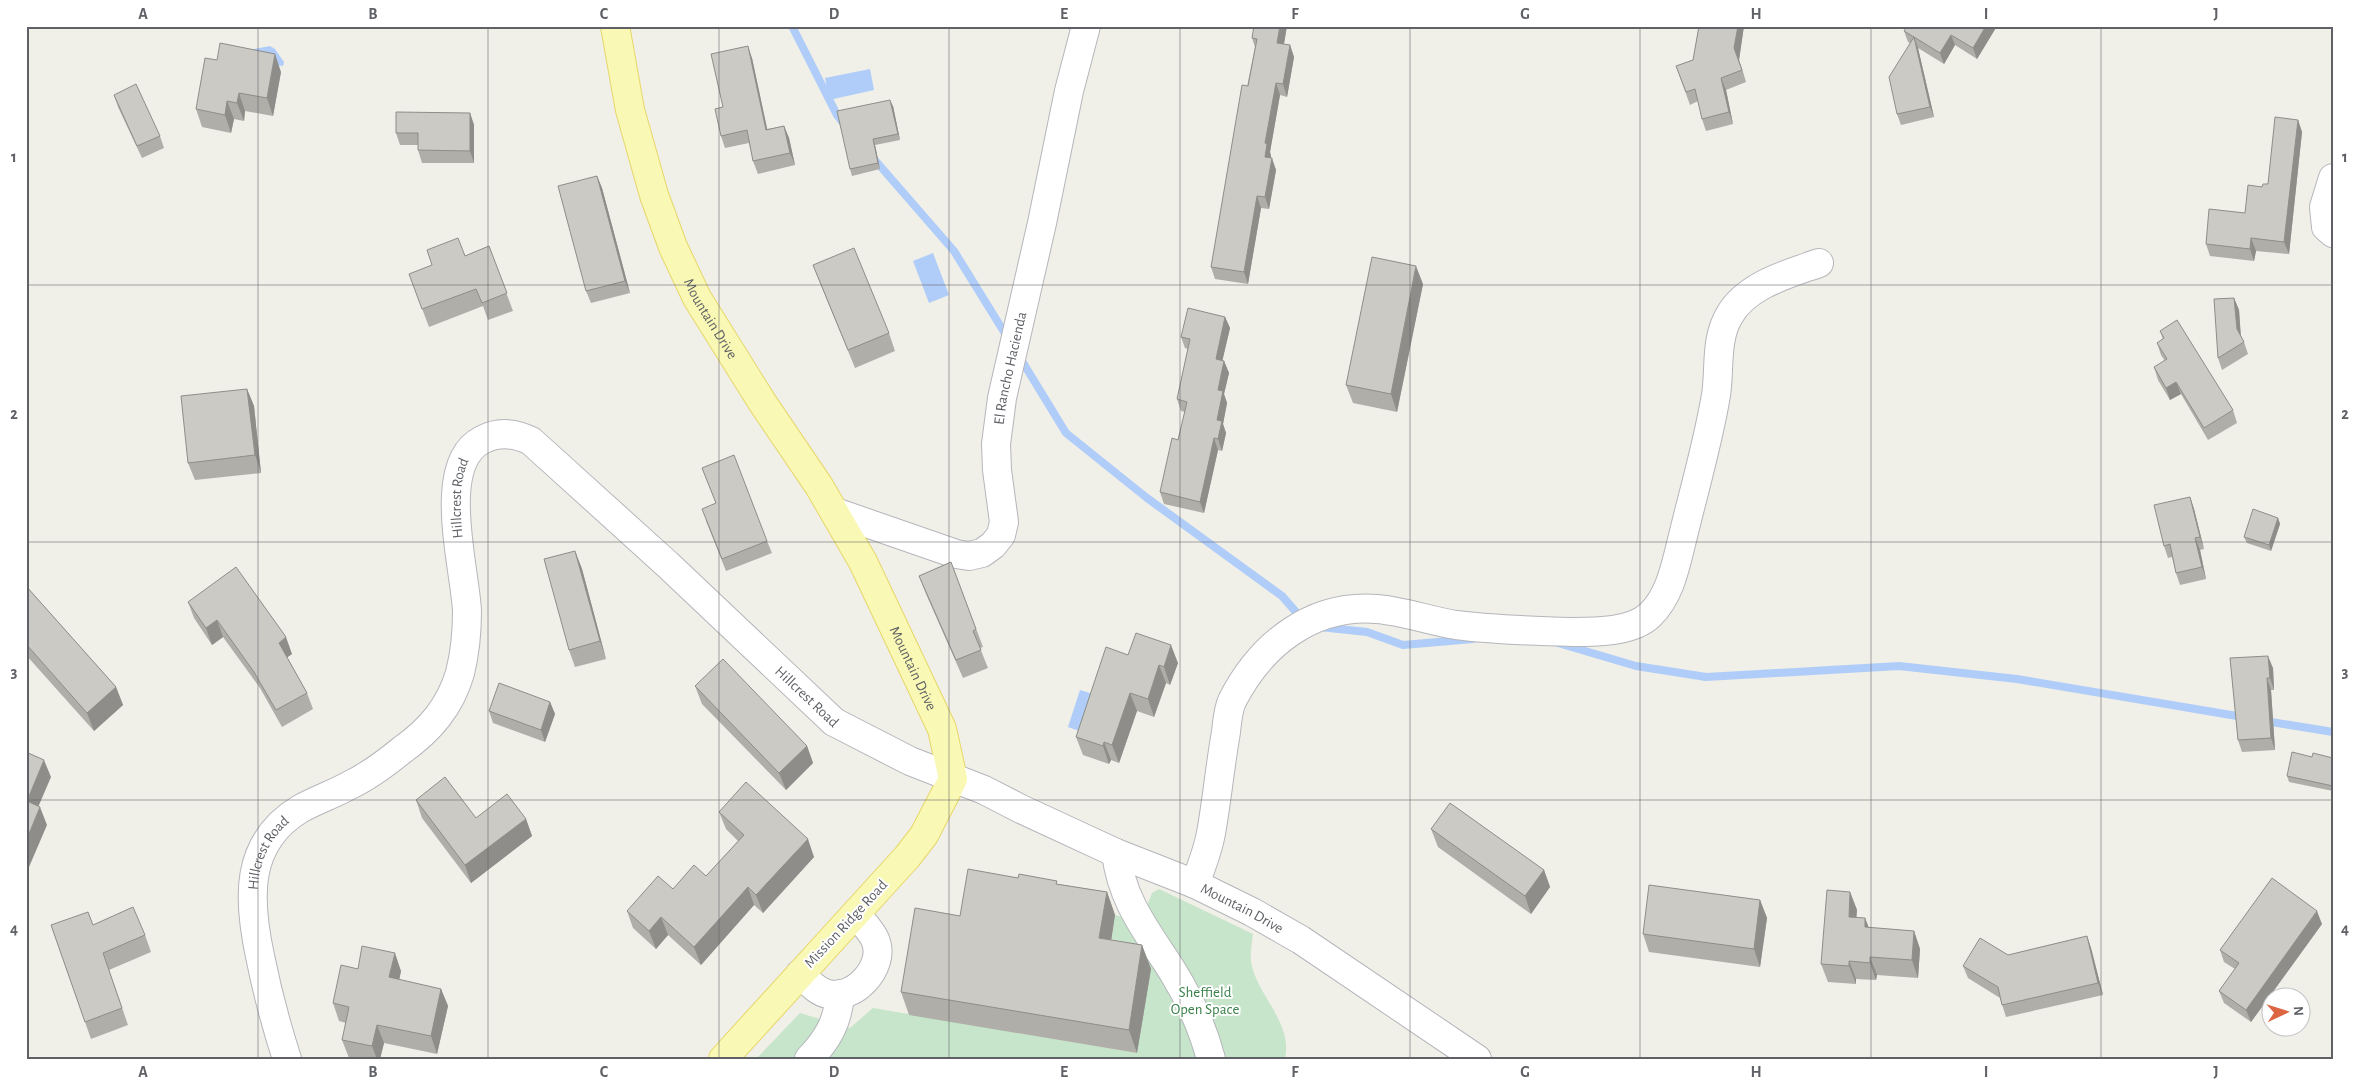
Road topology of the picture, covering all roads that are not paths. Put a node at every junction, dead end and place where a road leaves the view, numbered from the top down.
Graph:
1 (615, 26) edge
2 (1086, 26) edge
3 (2333, 178) edge
4 (2333, 233) edge
5 (1819, 264) dead end
6 (835, 512) junction
7 (953, 779) junction
8 (1116, 853) junction
9 (1196, 884) junction
10 (856, 914) junction
11 (800, 974) junction
12 (840, 994) junction
13 (287, 1059) edge
14 (724, 1059) edge
15 (809, 1059) edge
16 (1211, 1059) edge
17 (1477, 1059) edge

1 - 6 main road, Mountain Drive
2 - 6 street, El Rancho Hacienda
3 - 4 street
5 - 9 street
6 - 7 main road, Mountain Drive
7 - 8 street, Mountain Drive
7 - 10 main road, Mission Ridge Road
7 - 13 street, Hillcrest Road
8 - 9 street, Mountain Drive
8 - 16 street
9 - 17 street, Mountain Drive
10 - 11 main road, Mission Ridge Road
10 - 12 street
11 - 12 street
11 - 14 main road, Mission Ridge Road
12 - 15 street

